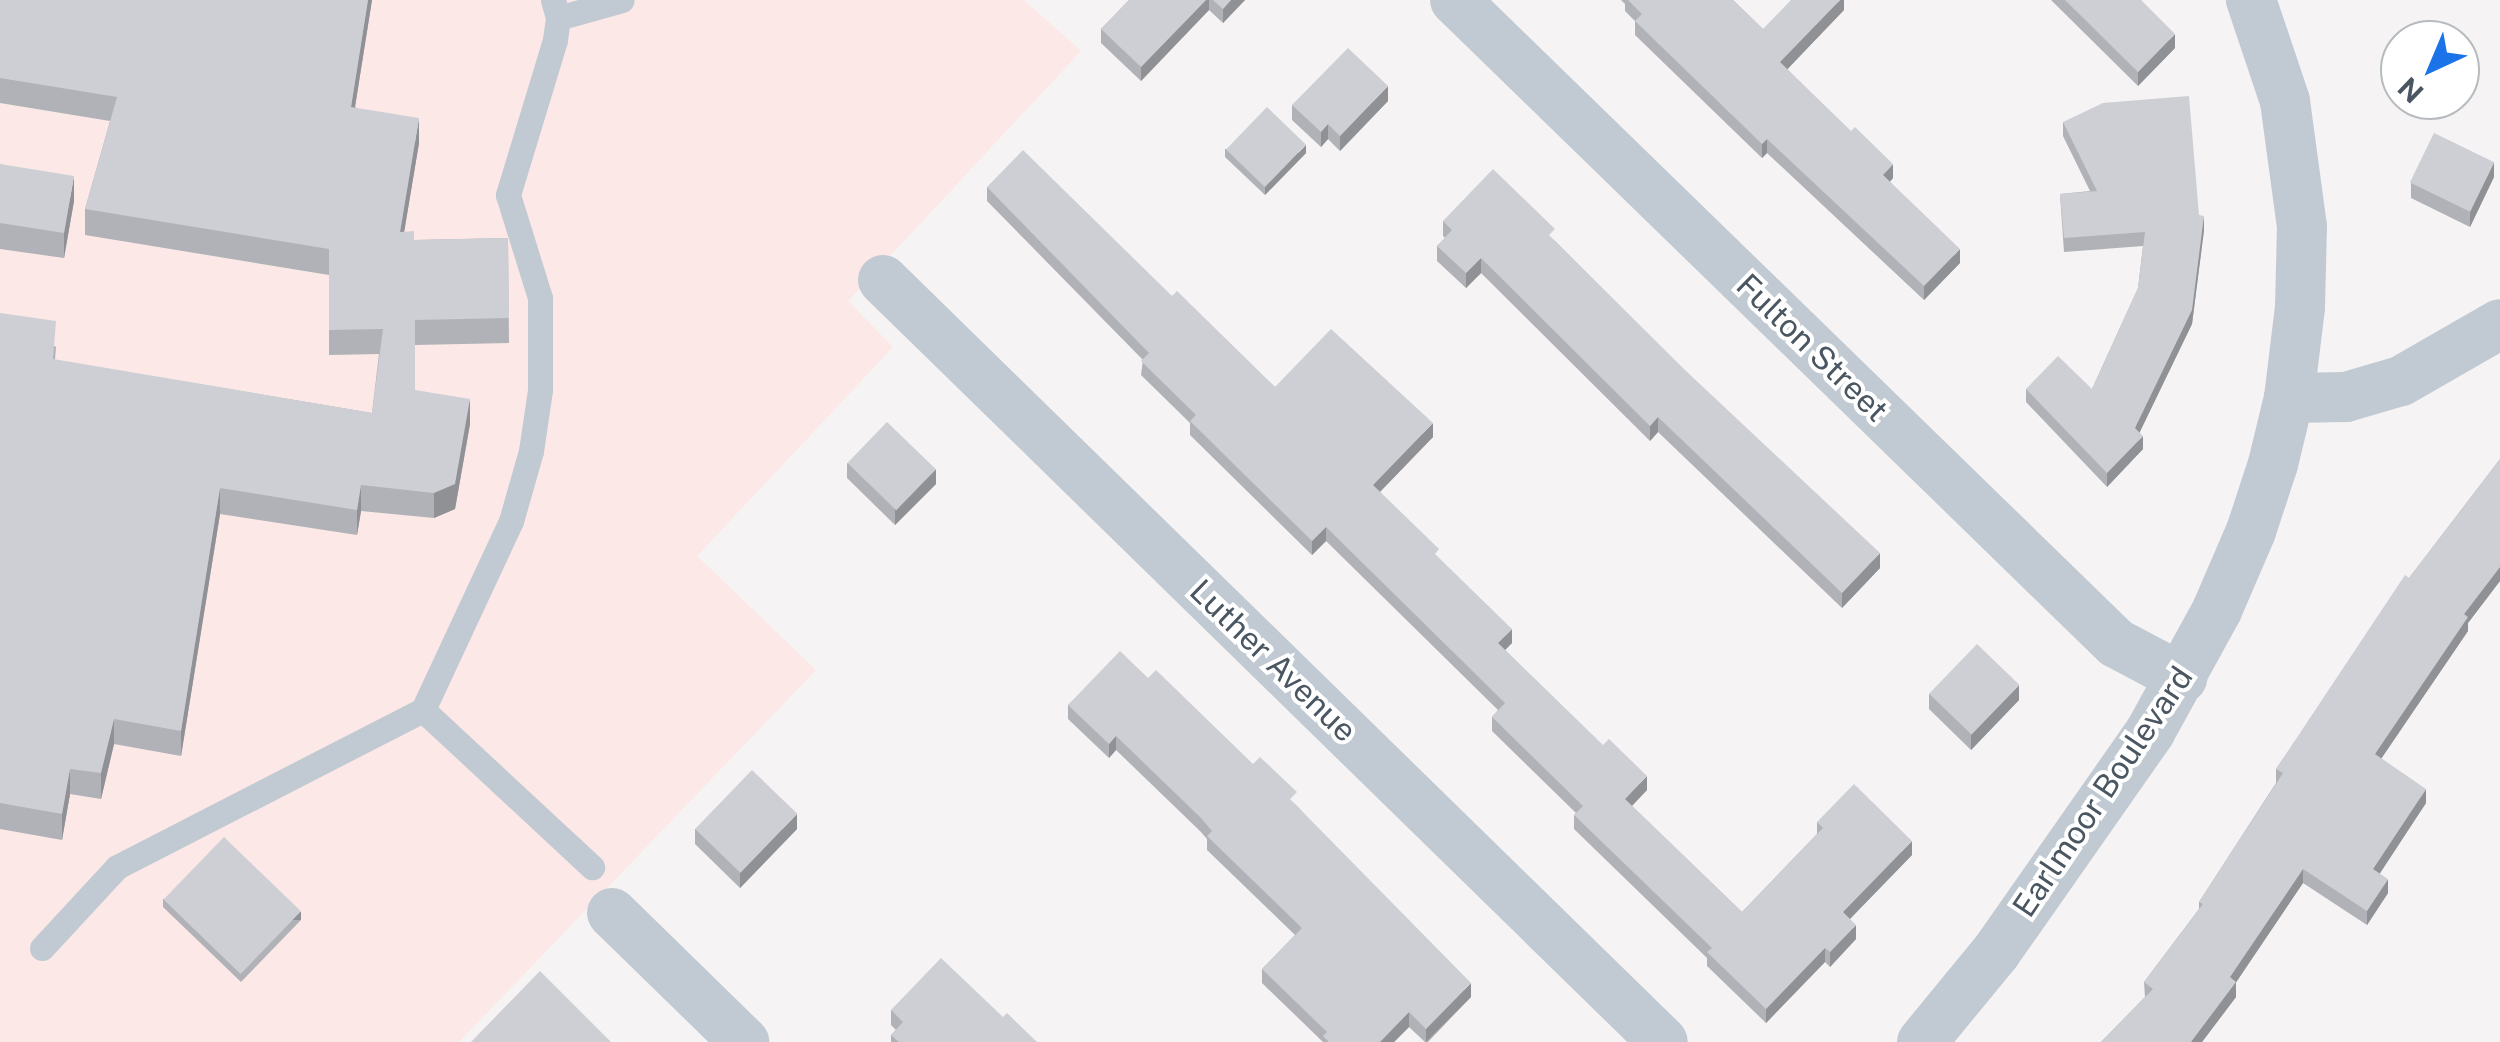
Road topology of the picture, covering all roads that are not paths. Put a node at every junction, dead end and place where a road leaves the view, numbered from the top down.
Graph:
1 (622, 0) edge
2 (1455, 0) edge
3 (2251, 0) edge
4 (556, 9) edge
5 (883, 280) dead end
6 (2500, 324) edge
7 (2289, 398) junction
8 (2182, 678) junction
9 (424, 710) junction
10 (592, 868) dead end
11 (612, 913) dead end
12 (42, 948) dead end
13 (744, 1042) edge
14 (1663, 1042) edge
15 (1922, 1042) edge

1 - 4 lane
2 - 8 street, Fulton Street
3 - 7 street, Earlmoor Boulevard
4 - 9 lane
5 - 14 street, Luther Avenue
6 - 7 street
7 - 8 street, Earlmoor Boulevard
8 - 15 street, Earlmoor Boulevard
9 - 10 lane
9 - 12 lane
11 - 13 street

